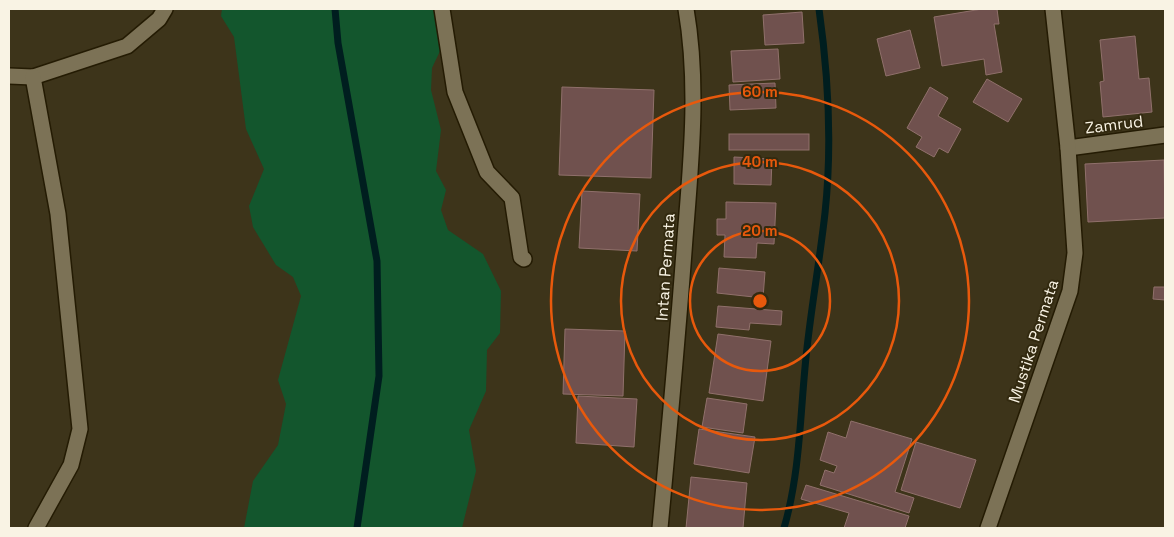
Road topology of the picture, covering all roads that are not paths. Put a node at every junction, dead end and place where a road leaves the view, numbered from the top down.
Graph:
1 (166, 9) edge
2 (442, 9) edge
3 (686, 9) edge
4 (1052, 9) edge
5 (9, 76) edge
6 (33, 77) junction
7 (1165, 135) edge
8 (1068, 148) junction
9 (524, 259) dead end
10 (36, 528) edge
11 (660, 528) edge
12 (988, 528) edge

1 - 6 street
2 - 9 street
3 - 11 street, Intan Permata
4 - 8 street, Mustika Permata
5 - 6 street
6 - 10 street
7 - 8 street, Zamrud
8 - 12 street, Mustika Permata

